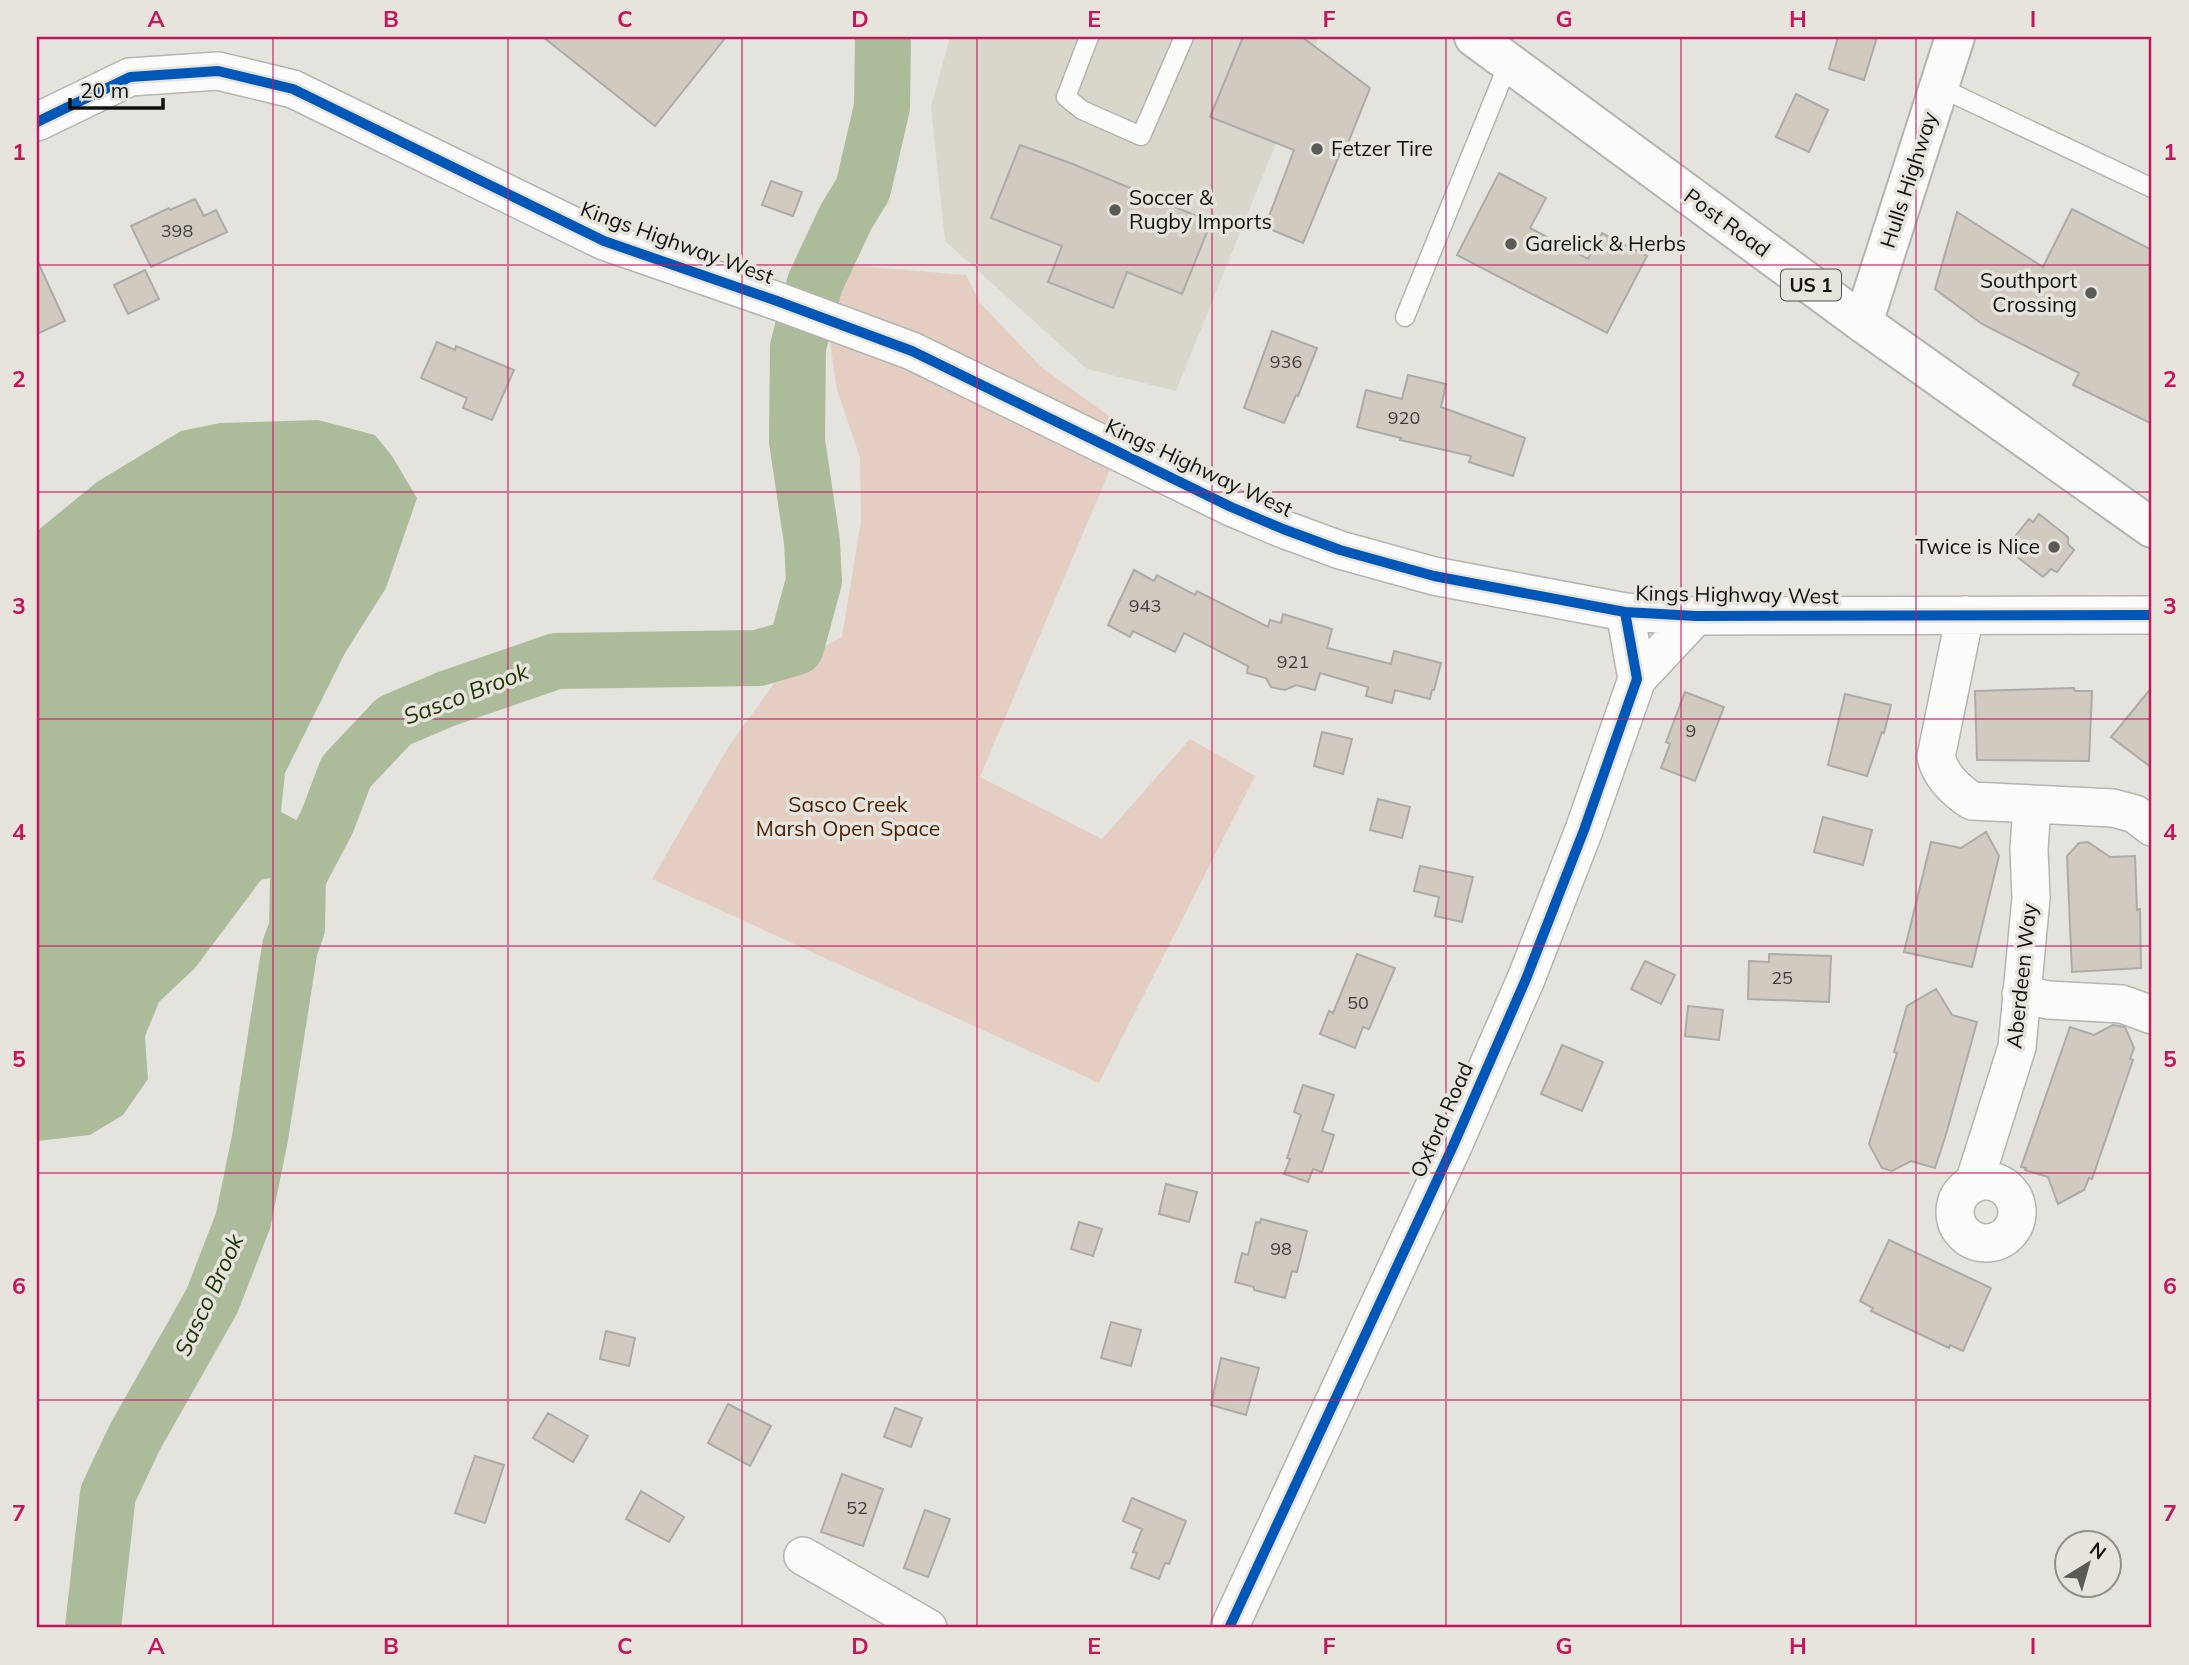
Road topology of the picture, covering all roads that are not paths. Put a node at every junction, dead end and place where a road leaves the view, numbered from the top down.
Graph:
1 (1089, 37) edge
2 (1184, 37) edge
3 (1474, 37) edge
4 (1955, 37) edge
5 (1509, 62) junction
6 (1939, 87) junction
7 (37, 122) edge
8 (2152, 188) edge
9 (1405, 317) dead end
10 (1863, 323) junction
11 (2152, 528) edge
12 (1625, 612) junction
13 (1965, 615) junction
14 (2152, 615) edge
15 (1696, 616) junction
16 (1637, 679) junction
17 (2032, 805) junction
18 (2152, 827) edge
19 (2021, 994) junction
20 (2152, 1014) edge
21 (1974, 1183) dead end
22 (803, 1556) dead end
23 (928, 1628) edge
24 (1229, 1628) edge

1 - 2 lane
3 - 5 main road, Post Road / US 1
4 - 6 main road, Hulls Highway
5 - 9 lane
5 - 10 main road, Post Road / US 1
6 - 8 lane
6 - 10 main road, Hulls Highway
7 - 12 street, Kings Highway West
10 - 11 main road, Post Road / US 1
12 - 15 street, Kings Highway West
12 - 16 street, Oxford Road
13 - 14 street, Kings Highway West
13 - 15 street, Kings Highway West
13 - 17 street
15 - 16 street, Oxford Road
16 - 24 street, Oxford Road
17 - 18 street
17 - 19 street, Aberdeen Way
19 - 20 street
19 - 21 street, Aberdeen Way
22 - 23 street

